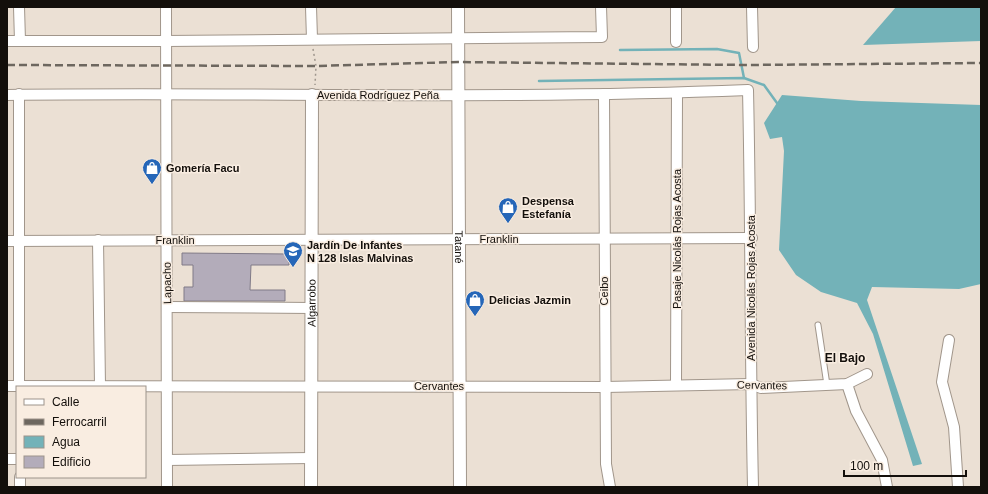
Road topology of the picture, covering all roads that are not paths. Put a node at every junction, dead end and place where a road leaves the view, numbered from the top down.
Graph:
1 (19, 7) edge
2 (166, 7) edge
3 (312, 7) edge
4 (458, 7) edge
5 (602, 7) edge
6 (676, 7) edge
7 (752, 7) edge
8 (458, 38) junction
9 (312, 39) junction
10 (7, 41) edge
11 (20, 41) junction
12 (166, 41) junction
13 (676, 42) dead end
14 (753, 47) dead end
15 (748, 90) joint
16 (677, 93) junction
17 (19, 94) junction
18 (166, 94) junction
19 (604, 94) junction
20 (7, 95) edge
21 (312, 95) junction
22 (458, 96) junction
23 (604, 238) junction
24 (752, 238) junction
25 (311, 239) junction
26 (458, 239) junction
27 (677, 239) junction
28 (98, 240) junction
29 (166, 240) junction
30 (7, 241) edge
31 (20, 241) junction
32 (167, 307) junction
33 (312, 308) junction
34 (818, 325) dead end
35 (949, 340) dead end
36 (867, 374) dead end
37 (751, 384) junction
38 (847, 384) junction
39 (827, 385) junction
40 (19, 386) edge
41 (100, 386) joint
42 (167, 386) junction
43 (312, 386) junction
44 (459, 386) junction
45 (605, 386) junction
46 (676, 386) junction
47 (310, 458) junction
48 (167, 460) junction
49 (167, 487) edge
50 (311, 487) edge
51 (460, 487) edge
52 (610, 487) edge
53 (753, 487) edge
54 (887, 487) edge
55 (958, 487) edge

1 - 11 street
2 - 12 street, Lapacho
3 - 9 street
4 - 8 street, Tatané
5 - 8 street
6 - 13 street
7 - 14 street
8 - 9 street
8 - 22 street, Tatané
9 - 12 street
10 - 11 street
11 - 12 street
12 - 18 street, Lapacho
15 - 16 street, Avenida Rodríguez Peña
15 - 24 street, Avenida Nicolás Rojas Acosta
16 - 19 street, Avenida Rodríguez Peña
16 - 27 street, Pasaje Nicolás Rojas Acosta
17 - 18 street, Avenida Rodríguez Peña
17 - 20 street, Avenida Rodríguez Peña
17 - 31 street
18 - 21 street, Avenida Rodríguez Peña
18 - 29 street, Lapacho
19 - 22 street, Avenida Rodríguez Peña
19 - 23 street, Ceibo
21 - 22 street, Avenida Rodríguez Peña
21 - 25 street, Algarrobo
22 - 26 street, Tatané
23 - 26 street, Franklin
23 - 27 street, Franklin
23 - 45 street, Ceibo
24 - 27 street, Franklin
24 - 37 street, Avenida Nicolás Rojas Acosta
25 - 26 street, Franklin
25 - 29 street, Franklin
25 - 33 street, Algarrobo
26 - 44 street, Tatané
27 - 46 street, Pasaje Nicolás Rojas Acosta
28 - 29 street, Franklin
28 - 31 street, Franklin
28 - 41 street
29 - 32 street, Lapacho
30 - 31 street, Franklin
31 - 40 street
32 - 33 street
32 - 42 street, Lapacho
33 - 43 street, Algarrobo
34 - 39 lane
35 - 55 street
36 - 38 street, Cervantes
37 - 39 street, Cervantes
37 - 46 street, Cervantes
37 - 53 street, Avenida Nicolás Rojas Acosta
38 - 39 street, Cervantes
38 - 54 street
41 - 42 street, Cervantes
42 - 43 street, Cervantes
42 - 48 street, Lapacho
43 - 44 street, Cervantes
43 - 47 street, Algarrobo
44 - 45 street, Cervantes
44 - 51 street, Tatané
45 - 46 street, Cervantes
45 - 52 street, Ceibo
47 - 48 street
47 - 50 street, Algarrobo
48 - 49 street, Lapacho

